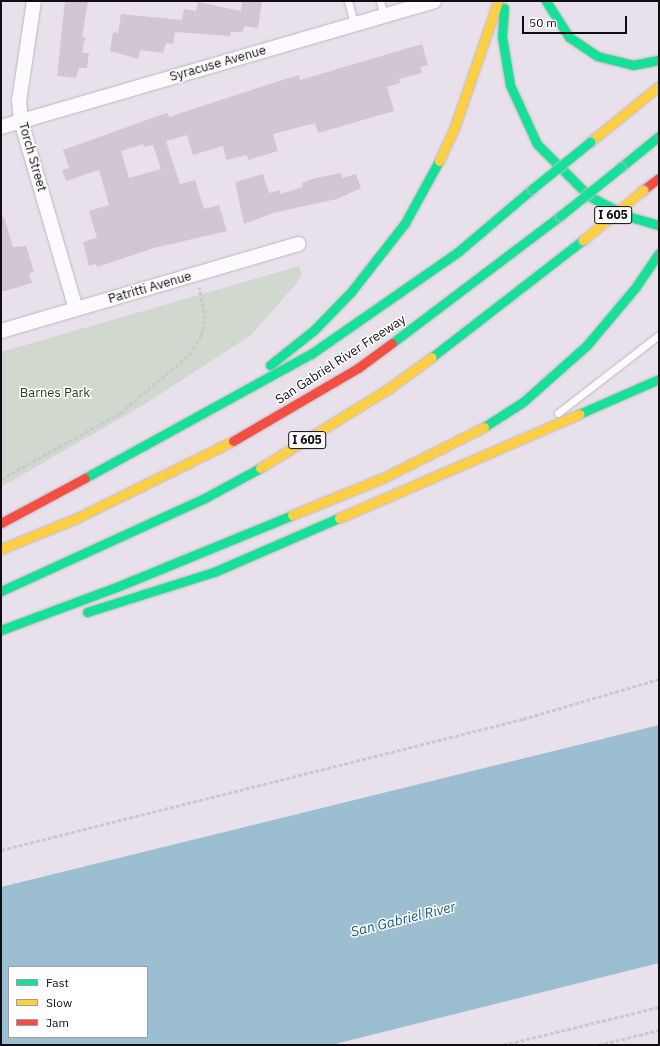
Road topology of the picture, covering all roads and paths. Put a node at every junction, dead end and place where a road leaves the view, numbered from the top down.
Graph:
1 (34, 1) edge
2 (348, 1) edge
3 (380, 1) edge
4 (434, 1) edge
5 (498, 1) edge
6 (505, 1) edge
7 (546, 1) edge
8 (384, 16) junction
9 (354, 24) junction
10 (659, 60) edge
11 (659, 86) edge
12 (21, 121) junction
13 (1, 127) edge
14 (659, 136) edge
15 (659, 178) edge
16 (659, 225) edge
17 (298, 244) dead end
18 (659, 253) edge
19 (199, 288) dead end
20 (76, 309) junction
21 (1, 331) edge
22 (659, 335) edge
23 (659, 379) edge
24 (196, 418) junction
25 (527, 436) junction
26 (1, 479) edge
27 (1, 523) edge
28 (1, 548) edge
29 (1, 591) edge
30 (75, 616) dead end
31 (46, 625) dead end
32 (1, 630) edge
33 (1, 635) edge
34 (659, 679) edge
35 (1, 850) edge
36 (659, 1007) edge
37 (659, 1030) edge
38 (504, 1045) edge
39 (598, 1045) edge

1 - 12 street, Torch Street
2 - 9 lane
3 - 8 lane
4 - 8 street, Syracuse Avenue
5 - 24 highway
6 - 16 highway
7 - 10 highway
8 - 9 street, Syracuse Avenue
9 - 12 street, Syracuse Avenue
11 - 24 highway, bridge
12 - 13 street, Syracuse Avenue
12 - 20 street, Torch Street
14 - 28 highway, San Gabriel River Freeway / I 605, bridge
15 - 29 highway, I 605, bridge
17 - 20 street, Patritti Avenue
18 - 32 highway
19 - 26 path
20 - 21 street, Patritti Avenue
22 - 25 lane
23 - 25 highway
24 - 27 highway
25 - 30 highway
31 - 33 highway
34 - 35 path
36 - 38 path
37 - 39 path

